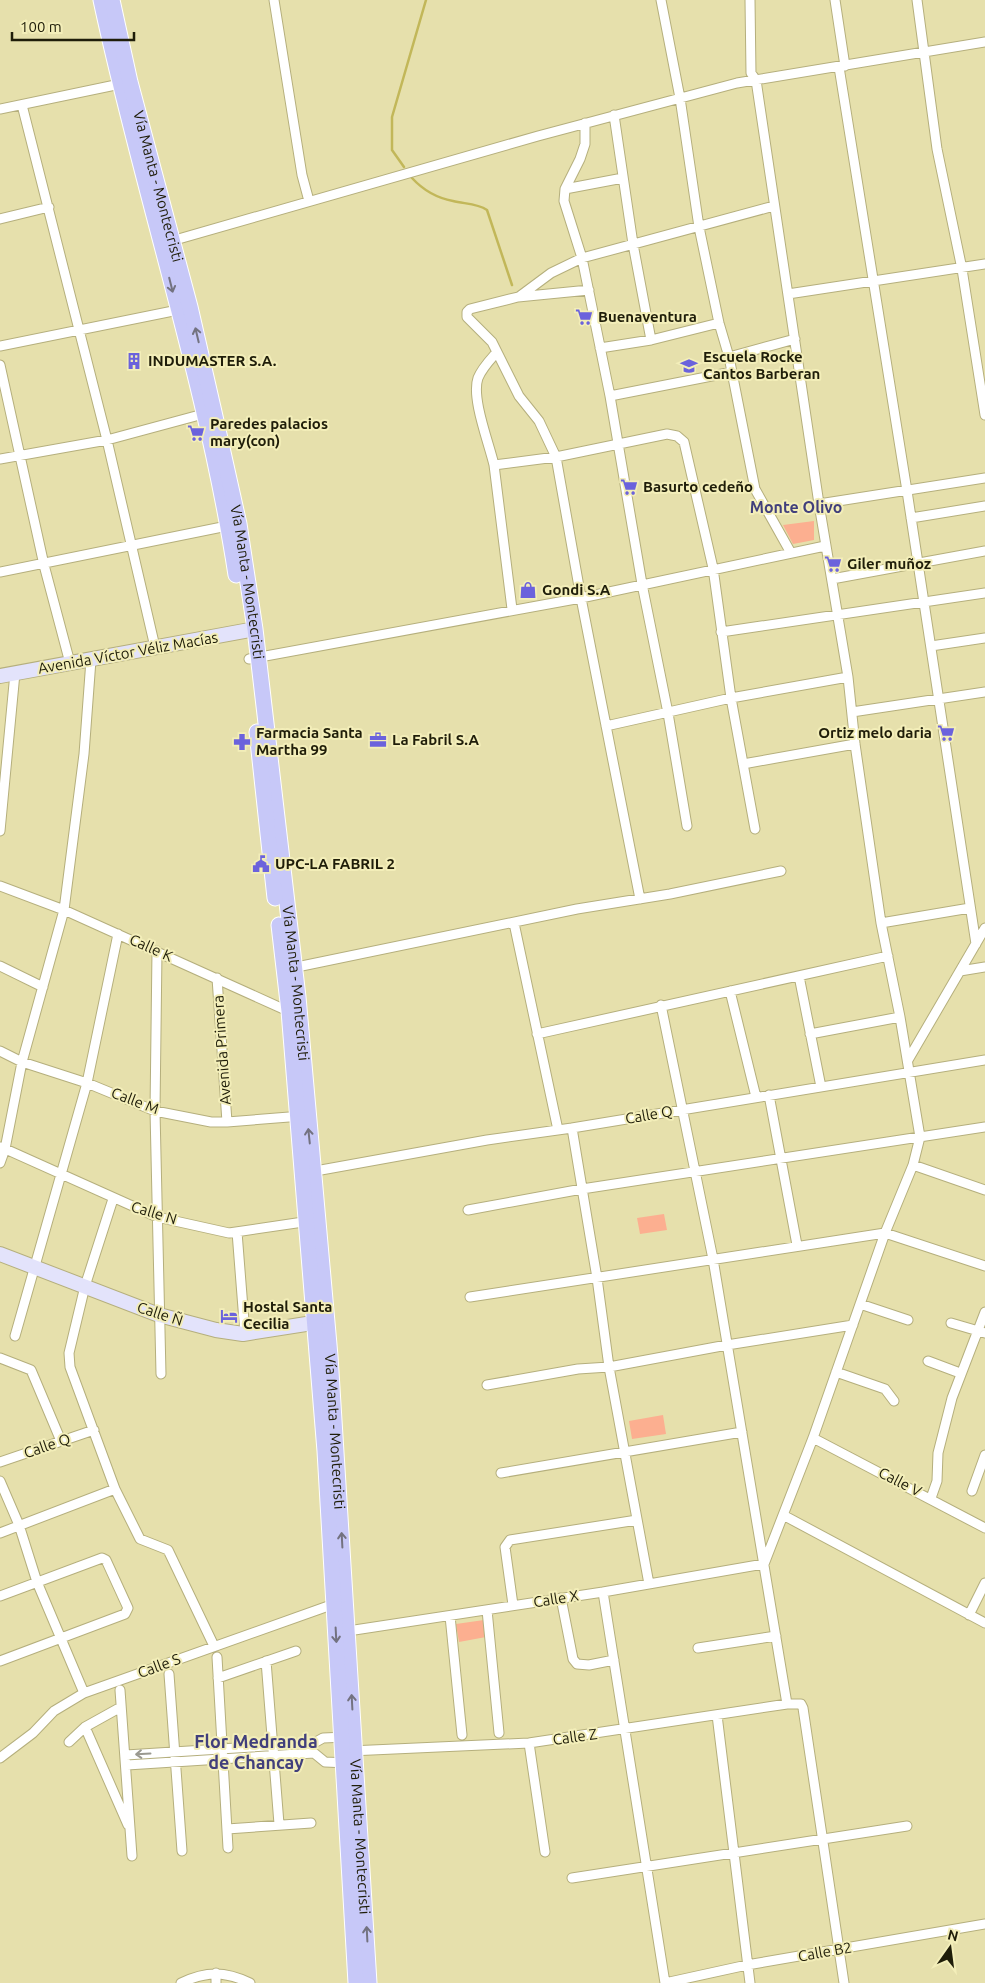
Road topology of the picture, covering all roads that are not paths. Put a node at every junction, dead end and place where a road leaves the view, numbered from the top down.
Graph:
1 (101, 0) edge
2 (112, 0) edge
3 (274, 0) edge
4 (662, 0) edge
5 (750, 0) edge
6 (835, 0) edge
7 (917, 0) edge
8 (985, 42) edge
9 (924, 52) junction
10 (842, 66) junction
11 (756, 80) junction
12 (124, 83) junction
13 (680, 98) junction
14 (22, 105) junction
15 (0, 109) edge
16 (614, 115) junction
17 (585, 123) junction
18 (623, 178) junction
19 (565, 189) junction
20 (309, 201) junction
21 (774, 206) junction
22 (49, 207) junction
23 (0, 219) edge
24 (699, 227) junction
25 (167, 242) junction
26 (633, 244) junction
27 (582, 258) junction
28 (985, 264) edge
29 (962, 269) junction
30 (873, 280) junction
31 (589, 290) junction
32 (788, 294) junction
33 (518, 297) junction
34 (184, 309) junction
35 (719, 323) junction
36 (79, 329) junction
37 (795, 339) junction
38 (651, 340) junction
39 (0, 346) edge
40 (985, 347) edge
41 (600, 348) junction
42 (974, 349) junction
43 (497, 352) junction
44 (729, 357) junction
45 (0, 365) edge
46 (732, 372) junction
47 (610, 396) junction
48 (984, 396) edge
49 (209, 413) junction
50 (985, 415) edge
51 (107, 440) junction
52 (619, 443) junction
53 (19, 456) junction
54 (556, 457) junction
55 (0, 459) edge
56 (494, 465) junction
57 (985, 478) edge
58 (907, 491) junction
59 (819, 504) junction
60 (985, 506) edge
61 (911, 518) junction
62 (234, 525) junction
63 (825, 546) junction
64 (133, 547) junction
65 (985, 551) edge
66 (791, 553) junction
67 (917, 564) junction
68 (44, 565) junction
69 (713, 568) junction
70 (0, 572) edge
71 (832, 579) junction
72 (642, 584) junction
73 (985, 593) edge
74 (580, 598) junction
75 (924, 602) junction
76 (512, 610) junction
77 (837, 615) junction
78 (250, 630) junction
79 (721, 632) junction
80 (985, 638) edge
81 (931, 646) junction
82 (155, 648) junction
83 (254, 658) junction
84 (91, 660) junction
85 (70, 663) junction
86 (15, 673) junction
87 (0, 676) edge
88 (848, 677) junction
89 (985, 692) edge
90 (731, 698) junction
91 (939, 698) junction
92 (668, 712) junction
93 (852, 712) junction
94 (606, 726) junction
95 (0, 734) edge
96 (10, 736) junction
97 (855, 744) junction
98 (743, 764) junction
99 (2, 803) edge
100 (687, 826) dead end
101 (755, 829) dead end
102 (0, 831) edge
103 (782, 871) dead end
104 (0, 886) edge
105 (640, 899) junction
106 (970, 908) junction
107 (64, 910) junction
108 (514, 923) junction
109 (881, 923) junction
110 (985, 928) edge
111 (118, 934) junction
112 (976, 944) junction
113 (157, 951) junction
114 (888, 956) junction
115 (0, 966) edge
116 (985, 967) edge
117 (289, 968) junction
118 (960, 971) junction
119 (799, 976) junction
120 (217, 978) junction
121 (43, 987) junction
122 (730, 991) junction
123 (661, 1006) junction
124 (294, 1013) junction
125 (900, 1017) junction
126 (537, 1034) junction
127 (810, 1034) junction
128 (0, 1051) edge
129 (908, 1060) junction
130 (985, 1060) edge
131 (22, 1062) junction
132 (910, 1071) junction
133 (87, 1082) junction
134 (821, 1086) junction
135 (769, 1095) junction
136 (756, 1097) junction
137 (682, 1110) junction
138 (155, 1111) junction
139 (302, 1116) junction
140 (227, 1122) junction
141 (985, 1127) edge
142 (572, 1128) junction
143 (558, 1130) junction
144 (920, 1137) junction
145 (3, 1148) edge
146 (781, 1159) junction
147 (0, 1163) edge
148 (913, 1165) junction
149 (694, 1172) junction
150 (307, 1173) junction
151 (62, 1174) junction
152 (582, 1189) junction
153 (985, 1190) edge
154 (113, 1199) junction
155 (468, 1210) dead end
156 (158, 1217) junction
157 (313, 1221) junction
158 (237, 1232) junction
159 (886, 1233) junction
160 (797, 1245) junction
161 (0, 1254) edge
162 (713, 1259) junction
163 (34, 1266) junction
164 (985, 1266) edge
165 (597, 1278) junction
166 (85, 1286) junction
167 (470, 1297) dead end
168 (860, 1304) junction
169 (985, 1312) edge
170 (159, 1315) junction
171 (908, 1320) dead end
172 (321, 1322) junction
173 (951, 1323) dead end
174 (853, 1325) junction
175 (981, 1332) edge
176 (245, 1334) junction
177 (15, 1336) dead end
178 (727, 1345) junction
179 (0, 1358) edge
180 (928, 1361) dead end
181 (608, 1367) junction
182 (836, 1372) junction
183 (960, 1373) junction
184 (161, 1374) dead end
185 (487, 1385) dead end
186 (894, 1401) dead end
187 (94, 1430) junction
188 (742, 1432) junction
189 (813, 1438) junction
190 (61, 1441) junction
191 (625, 1453) junction
192 (985, 1455) edge
193 (0, 1462) edge
194 (500, 1473) dead end
195 (0, 1481) edge
196 (115, 1489) junction
197 (972, 1491) dead end
198 (931, 1498) junction
199 (783, 1515) junction
200 (637, 1520) junction
201 (18, 1525) junction
202 (985, 1528) edge
203 (0, 1533) edge
204 (764, 1564) junction
205 (38, 1582) junction
206 (985, 1583) edge
207 (649, 1584) junction
208 (603, 1592) junction
209 (0, 1596) edge
210 (561, 1598) junction
211 (334, 1604) junction
212 (513, 1605) junction
213 (487, 1610) junction
214 (969, 1615) junction
215 (450, 1616) junction
216 (985, 1623) edge
217 (348, 1631) junction
218 (776, 1636) junction
219 (61, 1639) junction
220 (214, 1646) junction
221 (698, 1648) dead end
222 (296, 1651) dead end
223 (217, 1657) dead end
224 (614, 1660) junction
225 (0, 1661) edge
226 (266, 1661) junction
227 (169, 1674) dead end
228 (218, 1678) junction
229 (120, 1690) dead end
230 (84, 1693) junction
231 (787, 1704) junction
232 (121, 1707) junction
233 (717, 1715) junction
234 (85, 1727) junction
235 (625, 1729) junction
236 (499, 1733) dead end
237 (462, 1735) dead end
238 (69, 1742) dead end
239 (529, 1744) junction
240 (272, 1746) junction
241 (223, 1749) junction
242 (349, 1750) junction
243 (126, 1755) junction
244 (273, 1756) junction
245 (176, 1757) junction
246 (0, 1758) edge
247 (224, 1759) junction
248 (127, 1765) junction
249 (311, 1823) dead end
250 (279, 1824) junction
251 (907, 1826) dead end
252 (227, 1829) junction
253 (131, 1831) junction
254 (823, 1838) junction
255 (228, 1848) dead end
256 (182, 1851) dead end
257 (545, 1852) dead end
258 (734, 1853) junction
259 (132, 1856) dead end
260 (645, 1866) junction
261 (572, 1878) dead end
262 (985, 1924) edge
263 (838, 1950) junction
264 (747, 1965) junction
265 (216, 1973) junction
266 (181, 1983) edge
267 (216, 1983) edge
268 (250, 1983) edge
269 (356, 1983) edge
270 (369, 1983) edge
271 (665, 1983) edge
272 (750, 1983) edge
273 (844, 1983) edge

1 - 12 main road, Vía Manta - Montecristi
2 - 12 main road, Vía Manta - Montecristi
3 - 20 street
4 - 13 street
5 - 11 street
6 - 10 street
7 - 9 street
8 - 9 street
9 - 10 street
9 - 29 street
10 - 11 street
10 - 30 street
11 - 13 street
11 - 21 street
12 - 14 street
12 - 25 main road, Vía Manta - Montecristi
13 - 16 street
13 - 24 street
14 - 15 street
14 - 22 street
16 - 17 street
16 - 18 street
17 - 19 street
17 - 20 street
18 - 19 street
18 - 26 street
19 - 27 street
20 - 25 street
21 - 24 street
21 - 32 street
22 - 23 street
22 - 36 street
24 - 26 street
24 - 35 street
25 - 34 main road, Vía Manta - Montecristi
26 - 27 street
26 - 38 street
27 - 31 street
27 - 33 street
28 - 29 street
29 - 30 street
29 - 42 street
30 - 32 street
30 - 58 street
31 - 33 street
31 - 41 street
32 - 37 street
33 - 43 street
34 - 36 street
34 - 49 main road, Vía Manta - Montecristi
35 - 38 street
35 - 44 street
36 - 39 street
36 - 51 street
37 - 44 street
37 - 59 street
38 - 41 street
40 - 42 street
41 - 47 street
42 - 48 street
43 - 54 street
43 - 56 street
44 - 46 street
45 - 53 street
46 - 47 street
46 - 66 street
47 - 52 street
48 - 50 street
49 - 51 street
49 - 62 main road, Vía Manta - Montecristi
51 - 53 street
51 - 64 street
52 - 54 street
52 - 69 street
52 - 72 street
53 - 55 street
53 - 68 street
54 - 56 street
54 - 74 street
56 - 76 street
57 - 58 street
58 - 59 street
58 - 61 street
59 - 63 street
60 - 61 street
61 - 67 street
62 - 64 street
62 - 78 main road, Vía Manta - Montecristi
63 - 66 street
63 - 71 street
64 - 68 street
64 - 82 street
65 - 67 street
66 - 69 street
67 - 71 street
67 - 75 street
68 - 70 street
68 - 85 street
69 - 72 street
69 - 79 street
71 - 77 street
72 - 74 street
72 - 92 street
73 - 75 street
74 - 76 street
74 - 94 street
75 - 77 street
75 - 81 street
76 - 83 street
77 - 79 street
77 - 88 street
78 - 82 street, Avenida Víctor Véliz Macías
78 - 83 main road, Vía Manta - Montecristi
79 - 90 street
80 - 81 street
81 - 91 street
82 - 84 street, Avenida Víctor Véliz Macías
83 - 117 main road, Vía Manta - Montecristi
84 - 85 street, Avenida Víctor Véliz Macías
84 - 107 street
85 - 86 street, Avenida Víctor Véliz Macías
86 - 87 street, Avenida Víctor Véliz Macías
86 - 96 street
88 - 90 street
88 - 93 street
89 - 91 street
90 - 92 street
90 - 98 street
91 - 93 street
91 - 106 street
92 - 94 street
92 - 100 street
93 - 97 street
94 - 105 street
95 - 96 street
96 - 99 street
97 - 98 street
97 - 109 street
98 - 101 street
99 - 102 street
103 - 105 street
104 - 107 street, Calle K
105 - 108 street
106 - 109 street
106 - 112 street
107 - 111 street, Calle K
107 - 121 street
108 - 117 street
108 - 126 street
109 - 114 street
110 - 112 street
111 - 113 street, Calle K
111 - 133 street
112 - 118 street
113 - 120 street, Calle K
113 - 138 street
114 - 119 street
114 - 125 street
115 - 121 street
116 - 118 street
117 - 124 main road, Vía Manta - Montecristi
118 - 129 street
119 - 122 street
119 - 127 street
120 - 124 street, Calle K
120 - 140 street, Avenida Primera
121 - 131 street
122 - 123 street
122 - 136 street
123 - 126 street
123 - 137 street
124 - 139 main road, Vía Manta - Montecristi
125 - 127 street
125 - 129 street
126 - 143 street
127 - 134 street
128 - 131 street, Calle M
129 - 132 street
130 - 132 street, Calle Q
131 - 133 street, Calle M
131 - 145 street
132 - 134 street, Calle Q
132 - 144 street
133 - 138 street, Calle M
133 - 151 street
134 - 135 street, Calle Q
135 - 136 street, Calle Q
135 - 146 street
136 - 137 street, Calle Q
137 - 142 street, Calle Q
137 - 149 street
138 - 140 street, Calle M
138 - 156 street
139 - 140 street, Calle M
139 - 150 main road, Vía Manta - Montecristi
141 - 144 street
142 - 143 street, Calle Q
142 - 152 street
143 - 150 street, Calle Q
144 - 146 street
144 - 148 street
145 - 147 street
145 - 151 street, Calle N
146 - 149 street
146 - 160 street
148 - 153 street
148 - 159 street
149 - 152 street
149 - 162 street
150 - 157 main road, Vía Manta - Montecristi
151 - 154 street, Calle N
151 - 163 street
152 - 155 street
152 - 165 street
154 - 156 street, Calle N
154 - 166 street
156 - 158 street, Calle N
156 - 170 street
157 - 158 street, Calle N
157 - 172 main road, Vía Manta - Montecristi
158 - 176 street
159 - 160 street
159 - 164 street
159 - 168 street
160 - 162 street
161 - 163 street, Calle Ñ
162 - 165 street
162 - 178 street
163 - 166 street, Calle Ñ
163 - 177 street
165 - 167 street
165 - 181 street
166 - 170 street, Calle Ñ
166 - 187 street
168 - 171 street
168 - 174 street
169 - 175 street
170 - 176 street, Calle Ñ
170 - 184 street
172 - 176 street, Calle Ñ
172 - 211 main road, Vía Manta - Montecristi
217 -> 172 main road, Vía Manta - Montecristi
173 - 175 street
174 - 178 street
174 - 182 street
175 - 183 street
178 - 181 street
178 - 188 street
179 - 190 street
180 - 183 street
181 - 185 street
181 - 191 street
182 - 186 street
182 - 189 street
183 - 198 street
187 - 190 street, Calle Q
187 - 196 street
188 - 191 street
188 - 204 street
189 - 198 street, Calle V
189 - 199 street
190 - 193 street, Calle Q
191 - 194 street
191 - 200 street
192 - 197 street
195 - 201 street
196 - 201 street
196 - 220 street
198 - 202 street, Calle V
199 - 204 street
199 - 214 street
200 - 207 street
200 - 212 street
201 - 203 street
201 - 205 street
204 - 207 street, Calle X
204 - 218 street
205 - 209 street
205 - 219 street
205 - 219 street
206 - 214 street
207 - 208 street, Calle X
208 - 210 street, Calle X
208 - 224 street
210 - 212 street, Calle X
210 - 224 street
211 - 220 street, Calle S
211 -> 242 main road, Vía Manta - Montecristi
212 - 213 street, Calle X
213 - 215 street, Calle X
213 - 236 street
214 - 216 street
215 - 217 street, Calle X
215 - 237 street
242 -> 217 main road, Vía Manta - Montecristi
218 - 221 street
218 - 231 street
219 - 225 street
219 - 230 street
220 - 230 street, Calle S
222 - 226 street
223 - 228 street
224 - 235 street
226 - 228 street
226 - 240 street
227 - 245 street
228 - 241 street
229 - 232 street
230 - 246 street, Calle S
231 - 233 street, Calle Z
231 - 254 street, Calle Z
232 - 234 street
232 - 243 street
233 - 235 street, Calle Z
233 - 258 street
234 - 238 street
234 - 253 street
235 - 239 street, Calle Z
235 - 260 street
239 - 242 street, Calle Z
239 - 257 street
240 - 241 street
240 - 242 street
240 - 244 street
241 - 245 street
241 - 247 street
242 - 244 street
242 - 269 main road, Vía Manta - Montecristi
270 -> 242 main road, Vía Manta - Montecristi
245 -> 243 street
243 - 248 street
244 - 247 street
244 - 250 street
245 - 247 street
245 - 248 street
245 - 256 street
247 - 252 street
248 - 253 street
249 - 250 street
250 - 252 street
251 - 254 street
252 - 255 street
253 - 259 street
254 - 258 street
254 - 263 street
258 - 260 street
258 - 264 street
260 - 261 street
260 - 271 street
262 - 263 street, Calle B2
263 - 264 street, Calle B2
263 - 273 street
264 - 271 street, Calle B2
264 - 272 street
265 - 266 street
265 - 267 street
265 - 268 street

